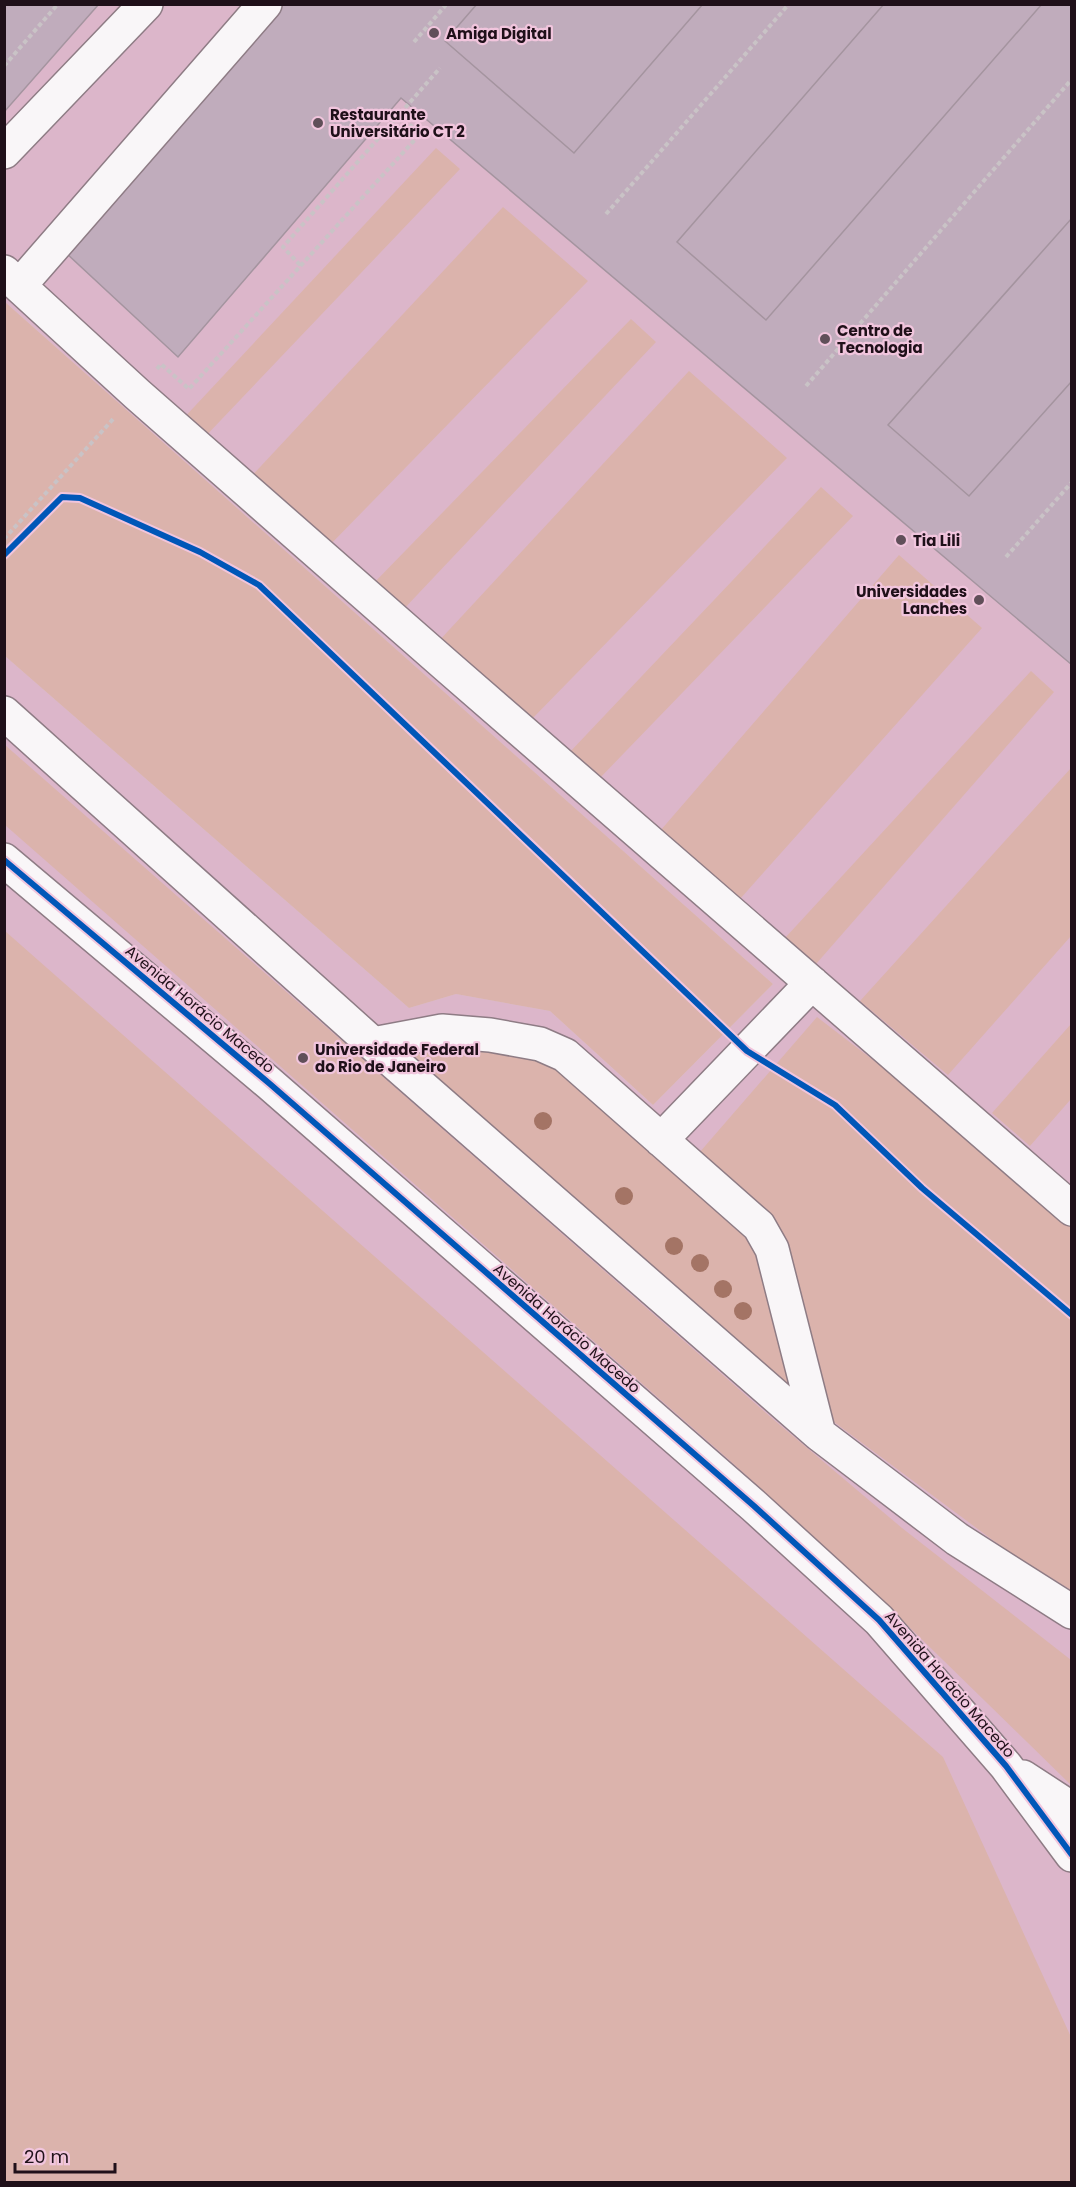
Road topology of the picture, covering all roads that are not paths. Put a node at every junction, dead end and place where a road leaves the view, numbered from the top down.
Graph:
1 (146, 4) edge
2 (265, 4) edge
3 (4, 152) edge
4 (12, 279) edge
5 (4, 713) edge
6 (4, 860) edge
7 (812, 982) junction
8 (373, 1044) junction
9 (661, 1140) junction
10 (1071, 1209) edge
11 (819, 1434) junction
12 (1071, 1612) edge
13 (1006, 1766) junction
14 (1071, 1809) edge
15 (1071, 1855) edge

1 - 3 street
2 - 4 street
4 - 7 street
5 - 8 street
6 - 13 street, Avenida Horácio Macedo
7 - 9 street
7 - 10 street
8 - 9 street
8 - 11 street
9 - 11 street
11 - 12 street
13 - 14 street
13 - 15 street, Avenida Horácio Macedo

